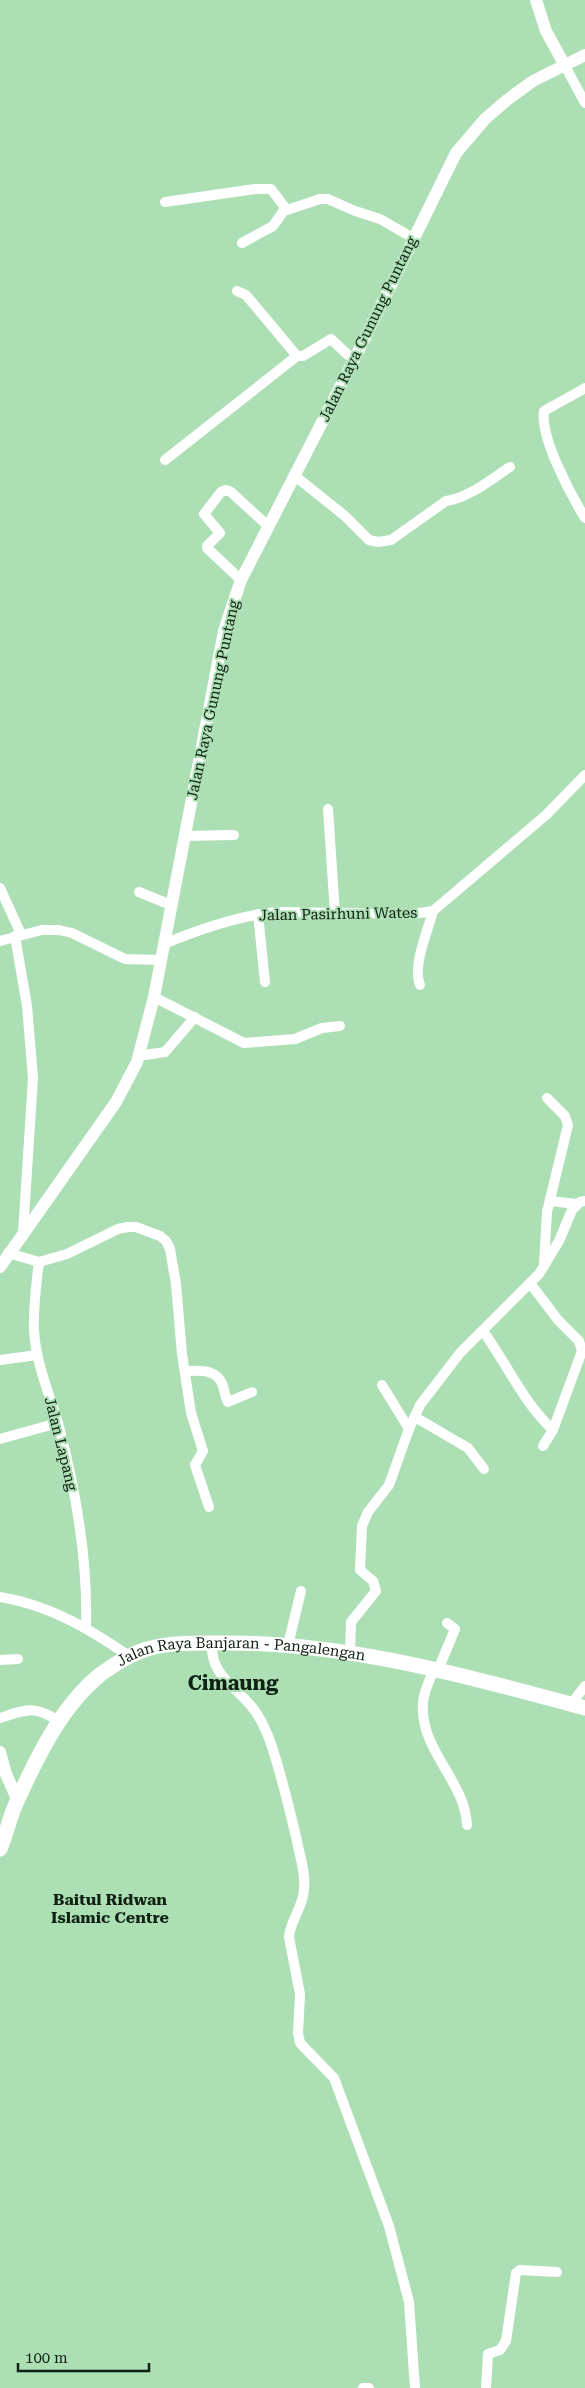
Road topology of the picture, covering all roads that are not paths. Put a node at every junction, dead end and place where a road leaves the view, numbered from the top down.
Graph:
1 (536, 0) edge
2 (585, 55) edge
3 (564, 64) junction
4 (585, 104) edge
5 (164, 202) dead end
6 (285, 209) junction
7 (413, 238) junction
8 (242, 243) dead end
9 (237, 291) dead end
10 (298, 356) junction
11 (355, 358) junction
12 (585, 388) edge
13 (165, 460) dead end
14 (510, 467) dead end
15 (295, 476) junction
16 (585, 518) edge
17 (269, 527) junction
18 (241, 580) junction
19 (585, 775) edge
20 (328, 809) dead end
21 (234, 835) dead end
22 (184, 836) junction
23 (0, 888) edge
24 (139, 892) dead end
25 (171, 905) junction
26 (433, 911) junction
27 (258, 914) junction
28 (335, 914) junction
29 (18, 935) junction
30 (0, 941) edge
31 (164, 944) junction
32 (160, 960) junction
33 (265, 982) dead end
34 (420, 985) dead end
35 (154, 996) junction
36 (195, 1017) junction
37 (340, 1026) dead end
38 (138, 1056) junction
39 (547, 1098) dead end
40 (550, 1201) junction
41 (581, 1203) edge
42 (23, 1233) junction
43 (8, 1253) junction
44 (38, 1262) junction
45 (544, 1265) junction
46 (0, 1267) edge
47 (530, 1283) junction
48 (482, 1331) junction
49 (37, 1355) junction
50 (0, 1360) edge
51 (185, 1371) junction
52 (382, 1385) dead end
53 (252, 1392) dead end
54 (415, 1417) junction
55 (58, 1423) junction
56 (409, 1429) junction
57 (553, 1430) junction
58 (0, 1439) edge
59 (543, 1446) dead end
60 (484, 1469) dead end
61 (209, 1507) dead end
62 (301, 1591) dead end
63 (0, 1597) edge
64 (447, 1623) dead end
65 (86, 1626) junction
66 (212, 1643) junction
67 (285, 1644) junction
68 (350, 1652) junction
69 (129, 1656) junction
70 (18, 1659) dead end
71 (0, 1660) edge
72 (436, 1669) junction
73 (585, 1686) edge
74 (578, 1706) edge
75 (0, 1718) edge
76 (60, 1722) junction
77 (0, 1752) edge
78 (17, 1799) junction
79 (467, 1825) dead end
80 (0, 1848) edge
81 (557, 2272) dead end
82 (363, 2388) edge
83 (369, 2388) edge
84 (415, 2388) edge
85 (486, 2388) edge

1 - 3 street
2 - 3 street, Jalan Raya Gunung Puntang
3 - 4 street
3 - 7 street, Jalan Raya Gunung Puntang
5 - 6 street
6 - 7 street
6 - 8 street
7 - 11 street, Jalan Raya Gunung Puntang
9 - 10 street
10 - 11 street
10 - 13 street
11 - 15 street, Jalan Raya Gunung Puntang
12 - 16 street
14 - 15 street
15 - 17 street, Jalan Raya Gunung Puntang
17 - 18 street, Jalan Raya Gunung Puntang
17 - 18 street
18 - 22 street, Jalan Raya Gunung Puntang
19 - 26 street, Jalan Pasirhuni Wates
20 - 28 street
21 - 22 street
22 - 25 street, Jalan Raya Gunung Puntang
23 - 29 street
24 - 25 street
25 - 31 street, Jalan Raya Gunung Puntang
26 - 28 street, Jalan Pasirhuni Wates
26 - 34 street
27 - 28 street, Jalan Pasirhuni Wates
27 - 31 street, Jalan Pasirhuni Wates
27 - 33 street
29 - 30 street
29 - 32 street
29 - 42 street
31 - 32 street, Jalan Raya Gunung Puntang
32 - 35 street, Jalan Raya Gunung Puntang
35 - 36 street
35 - 38 street, Jalan Raya Gunung Puntang
36 - 37 street
36 - 38 street
38 - 42 street, Jalan Raya Gunung Puntang
39 - 40 street
40 - 41 street
40 - 45 street
41 - 45 street
42 - 43 street, Jalan Raya Gunung Puntang
43 - 44 street
43 - 46 street, Jalan Raya Gunung Puntang
44 - 49 street, Jalan Lapang
44 - 51 street
45 - 47 street
47 - 48 street
47 - 57 street
48 - 54 street
48 - 57 street
49 - 50 street
49 - 55 street, Jalan Lapang
51 - 53 street
51 - 61 street
52 - 56 street
54 - 56 street
54 - 60 street
55 - 58 street
55 - 65 street, Jalan Lapang
56 - 68 street
57 - 59 street
62 - 67 street
63 - 65 street
64 - 72 street
65 - 69 street
66 - 67 main road, Jalan Raya Banjaran - Pangalengan
66 - 69 main road, Jalan Raya Banjaran - Pangalengan
66 - 84 street
67 - 68 main road, Jalan Raya Banjaran - Pangalengan
68 - 72 main road, Jalan Raya Banjaran - Pangalengan
69 - 76 main road, Jalan Raya Banjaran - Pangalengan
70 - 71 street
72 - 74 main road, Jalan Raya Banjaran - Pangalengan
72 - 79 street
73 - 74 street
75 - 76 street
76 - 78 main road, Jalan Raya Banjaran - Pangalengan
77 - 78 street
78 - 80 main road, Jalan Raya Banjaran - Pangalengan
81 - 85 street
82 - 83 street

